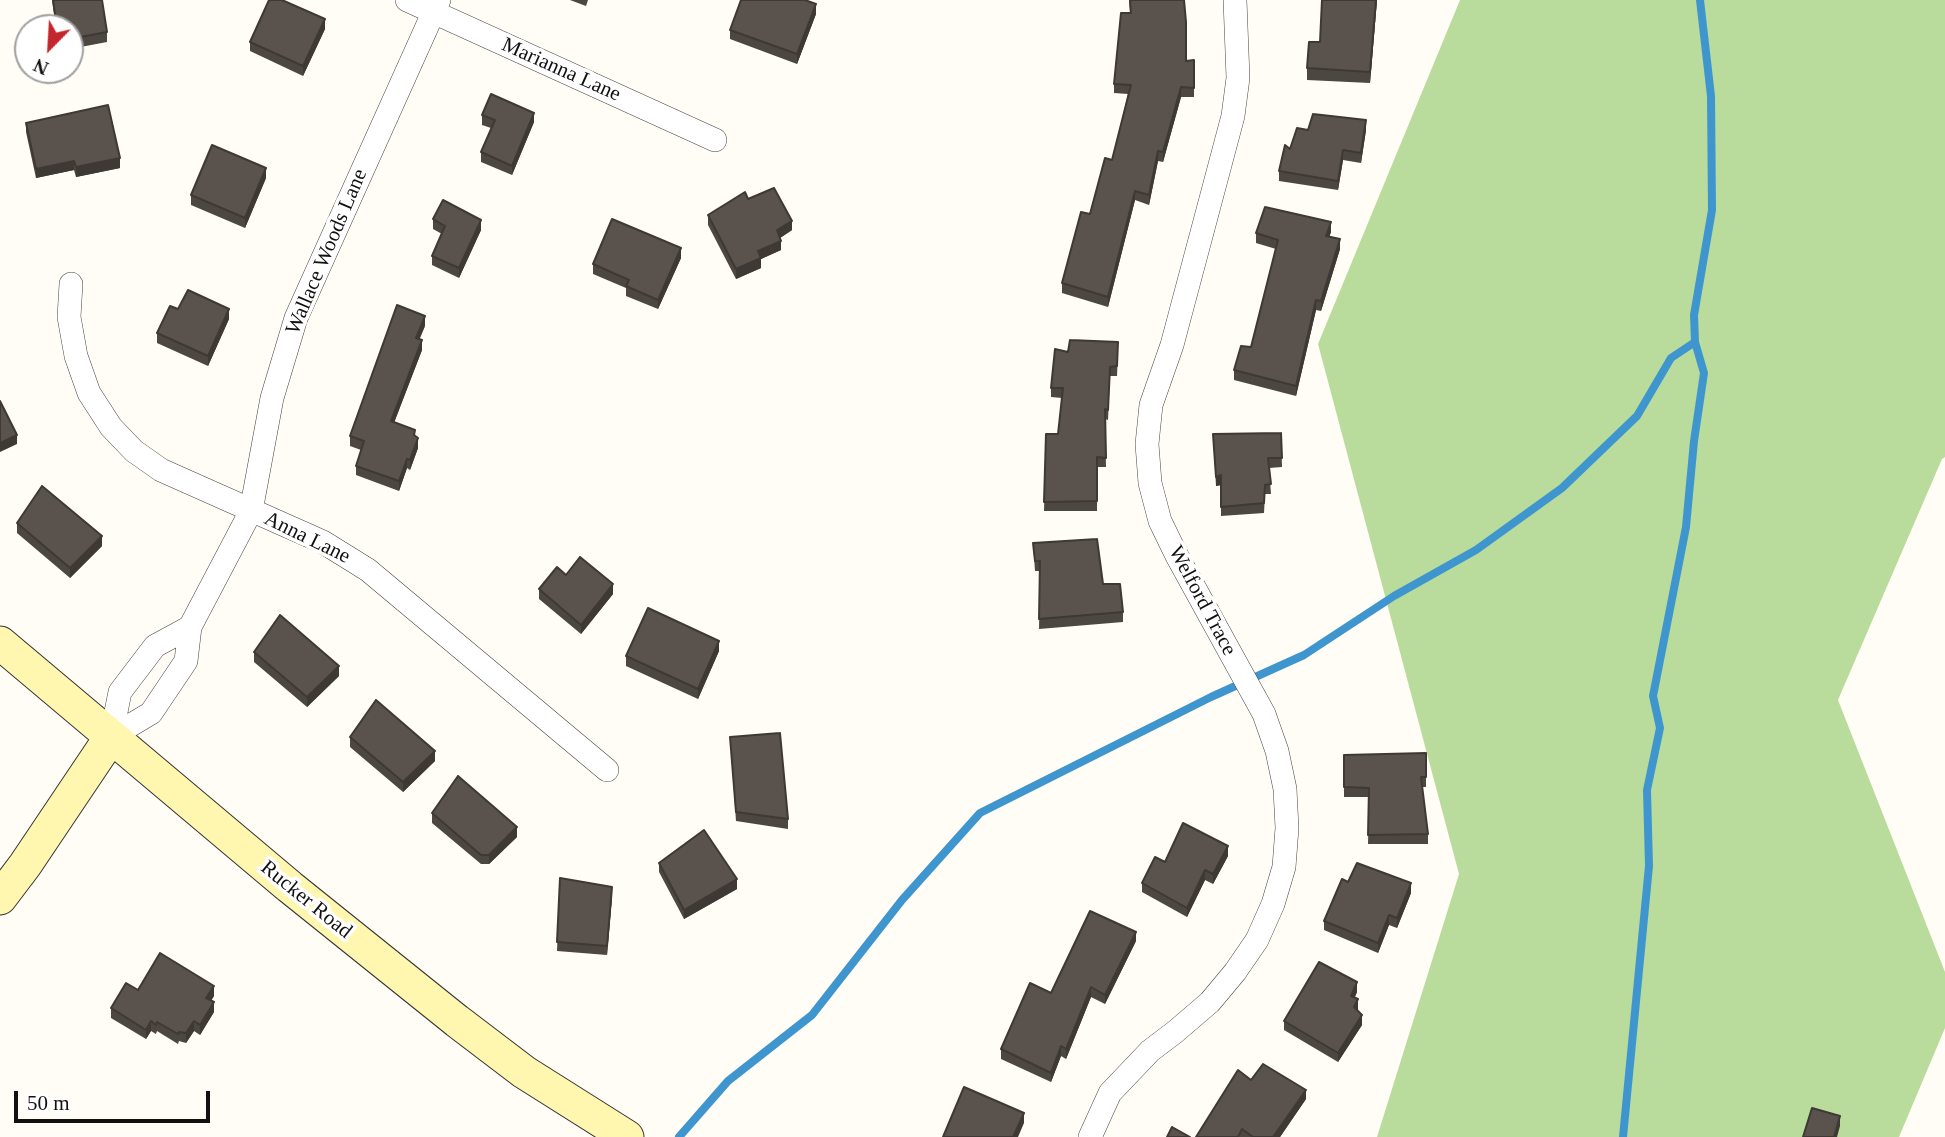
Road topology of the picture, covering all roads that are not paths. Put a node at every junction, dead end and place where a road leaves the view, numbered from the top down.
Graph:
1 (407, 0) edge
2 (1235, 0) edge
3 (436, 6) edge
4 (715, 140) dead end
5 (71, 284) dead end
6 (251, 511) junction
7 (190, 627) junction
8 (0, 643) edge
9 (111, 737) junction
10 (607, 770) dead end
11 (0, 898) edge
12 (627, 1137) edge
13 (1090, 1137) edge

1 - 3 street, Marianna Lane
2 - 13 street, Welford Trace
3 - 4 street, Marianna Lane
3 - 6 street, Wallace Woods Lane
5 - 6 street, Anna Lane
6 - 7 street, Wallace Woods Lane
6 - 10 street, Anna Lane
7 - 9 street, Wallace Woods Lane
7 - 9 street
8 - 9 main road, Rucker Road
9 - 11 main road
9 - 12 main road, Rucker Road

